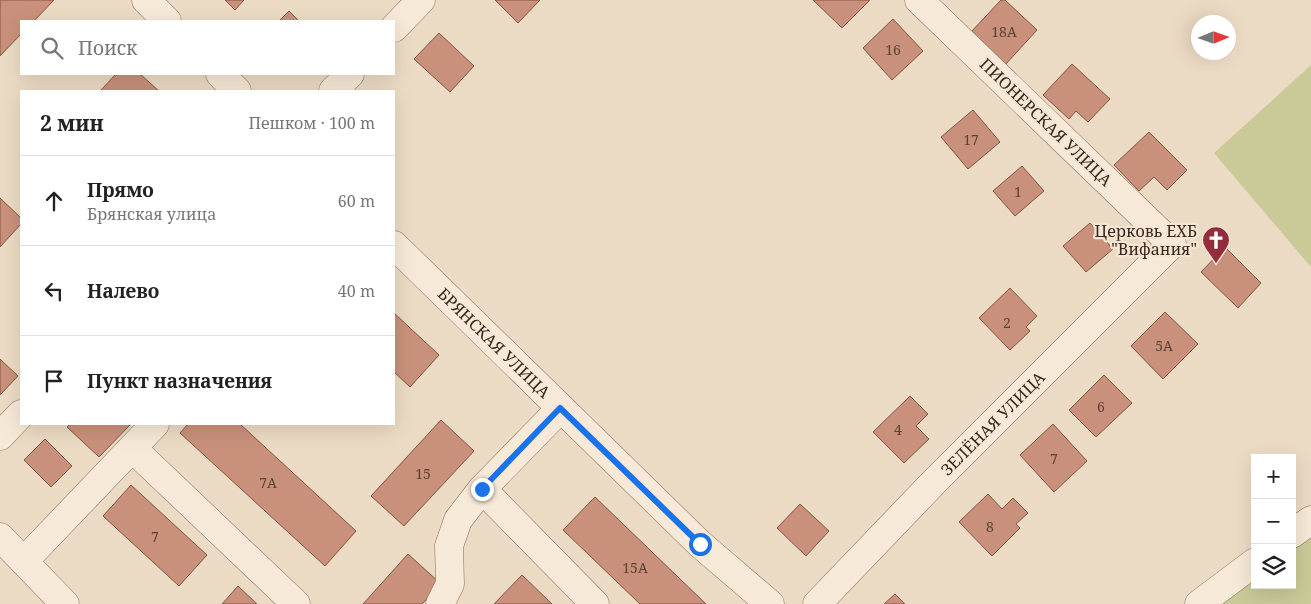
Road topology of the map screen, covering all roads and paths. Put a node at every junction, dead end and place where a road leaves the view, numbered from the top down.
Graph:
1 (146, 0) edge
2 (421, 0) edge
3 (919, 0) edge
4 (166, 20) edge
5 (395, 27) edge
6 (221, 75) edge
7 (349, 75) edge
8 (236, 90) edge
9 (334, 90) edge
10 (1172, 244) joint
11 (395, 246) edge
12 (560, 408) junction
13 (20, 415) edge
14 (154, 425) edge
15 (0, 436) edge
16 (132, 448) junction
17 (482, 489) junction
18 (1311, 520) edge
19 (1296, 531) edge
20 (0, 537) edge
21 (24, 561) junction
22 (1251, 565) edge
23 (65, 604) edge
24 (296, 604) edge
25 (440, 604) edge
26 (595, 604) edge
27 (770, 604) edge
28 (817, 604) edge
29 (1199, 604) edge

1 - 4 street
2 - 5 street
3 - 10 street, ПИОНЕРСКАЯ УЛИЦА
6 - 8 street
7 - 9 street
10 - 28 street, ЗЕЛЁНАЯ УЛИЦА
11 - 12 street, БРЯНСКАЯ УЛИЦА
12 - 17 street
12 - 27 street, БРЯНСКАЯ УЛИЦА
13 - 15 street
14 - 16 street
16 - 21 street
16 - 24 street
17 - 25 street
17 - 26 street
18 - 19 street
20 - 21 street
21 - 23 street
22 - 29 street

